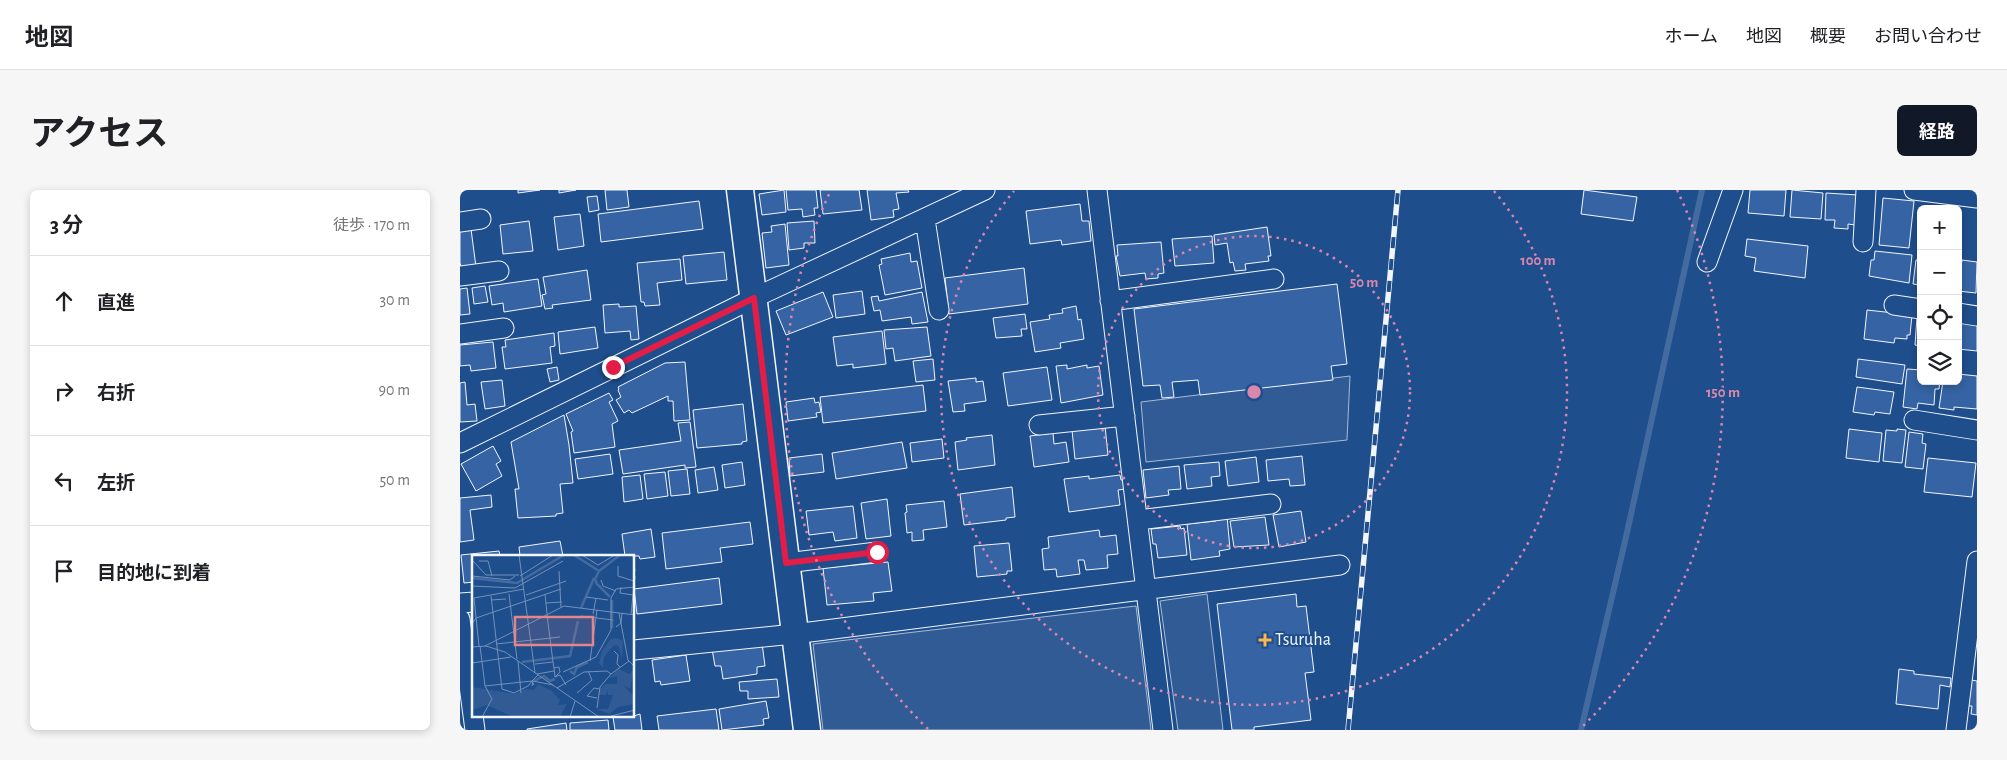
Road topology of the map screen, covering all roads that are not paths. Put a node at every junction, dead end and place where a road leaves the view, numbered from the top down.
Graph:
1 (740, 190) edge
2 (985, 190) edge
3 (1097, 190) edge
4 (1733, 190) edge
5 (1866, 190) edge
6 (1914, 190) edge
7 (1977, 198) edge
8 (481, 219) dead end
9 (925, 219) junction
10 (460, 222) edge
11 (1863, 242) dead end
12 (1707, 262) dead end
13 (499, 271) dead end
14 (460, 276) edge
15 (1274, 279) dead end
16 (754, 298) junction
17 (1110, 300) junction
18 (1894, 305) dead end
19 (1917, 308) edge
20 (939, 310) dead end
21 (1962, 314) edge
22 (1977, 316) edge
23 (504, 328) dead end
24 (460, 334) edge
25 (1125, 416) junction
26 (1914, 420) dead end
27 (1039, 425) dead end
28 (1977, 430) edge
29 (460, 443) edge
30 (1270, 504) dead end
31 (1138, 520) junction
32 (877, 552) dead end
33 (1977, 561) edge
34 (786, 563) junction
35 (1340, 566) dead end
36 (1146, 589) junction
37 (460, 619) edge
38 (1973, 622) edge
39 (794, 634) junction
40 (635, 650) edge
41 (467, 667) edge
42 (472, 706) edge
43 (806, 730) edge
44 (1163, 730) edge
45 (1956, 730) edge

1 - 16 street
2 - 9 street
3 - 17 street
4 - 12 street
5 - 11 street
6 - 7 street
8 - 10 street
9 - 16 street
9 - 20 street
13 - 14 street
15 - 17 street
16 - 29 street
16 - 34 street
17 - 25 street
18 - 19 street
21 - 22 street
23 - 24 street
25 - 27 street
25 - 31 street
26 - 28 street
30 - 31 street
31 - 36 street
32 - 34 street
33 - 38 street
34 - 39 street
35 - 36 street
36 - 39 street
36 - 44 street
37 - 41 street
38 - 45 street
39 - 40 street
39 - 43 street
41 - 42 street

